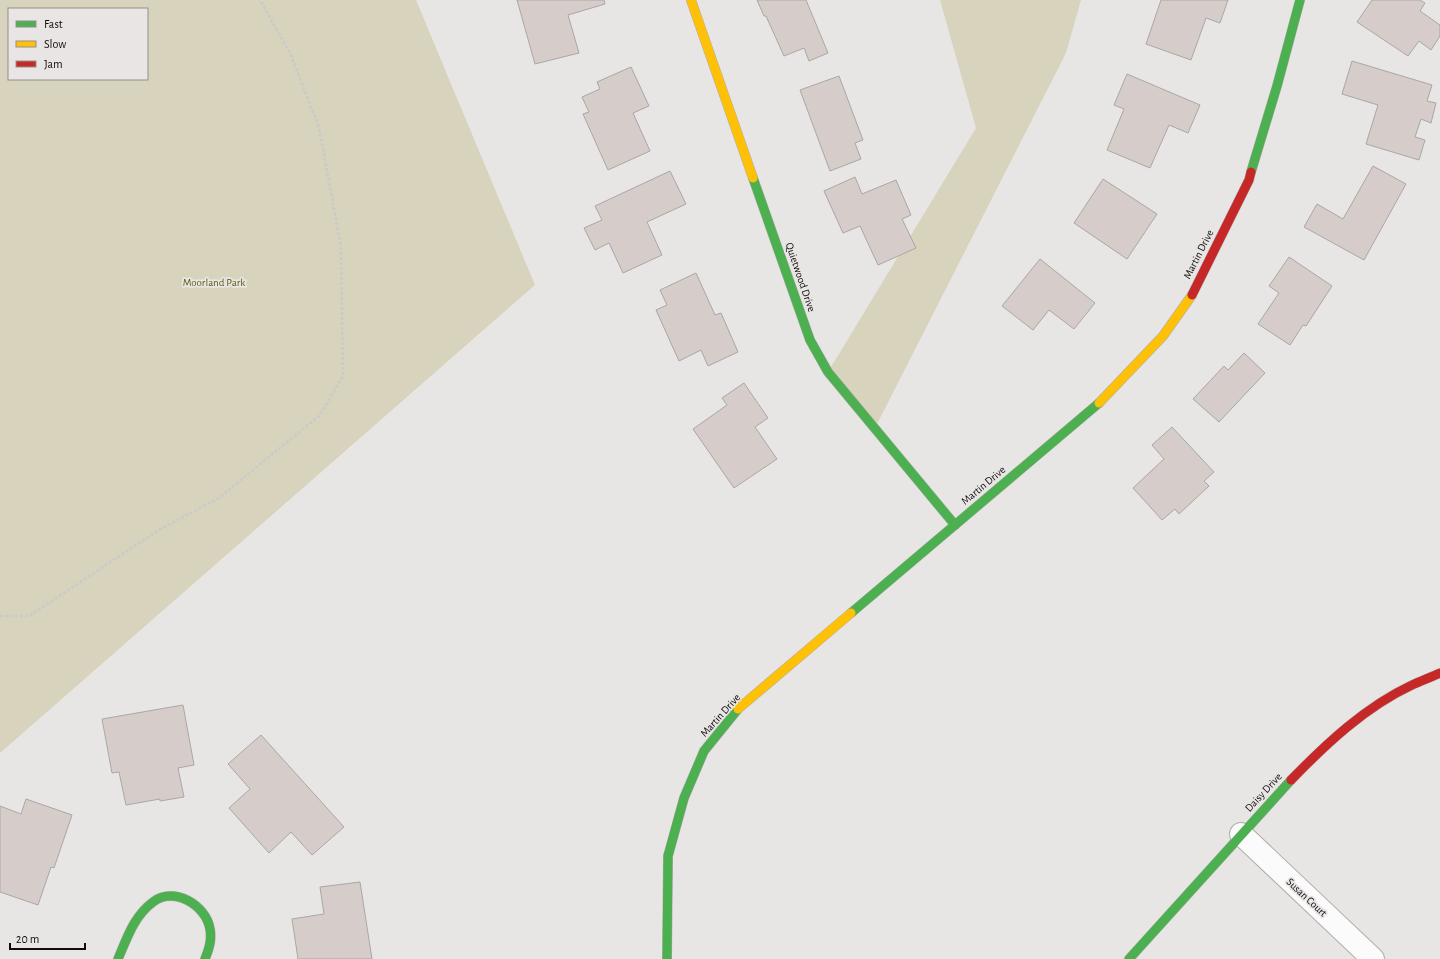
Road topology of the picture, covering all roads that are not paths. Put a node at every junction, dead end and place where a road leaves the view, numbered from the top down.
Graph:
1 (691, 0) edge
2 (1300, 0) edge
3 (955, 525) junction
4 (1440, 673) edge
5 (1241, 834) junction
6 (118, 959) edge
7 (205, 959) edge
8 (667, 959) edge
9 (1129, 959) edge
10 (1373, 959) edge

1 - 3 street, Quietwood Drive
2 - 3 street, Martin Drive
3 - 8 street, Martin Drive
4 - 5 street, Daisy Drive
5 - 9 street, Daisy Drive
5 - 10 street, Susan Court
6 - 7 street

